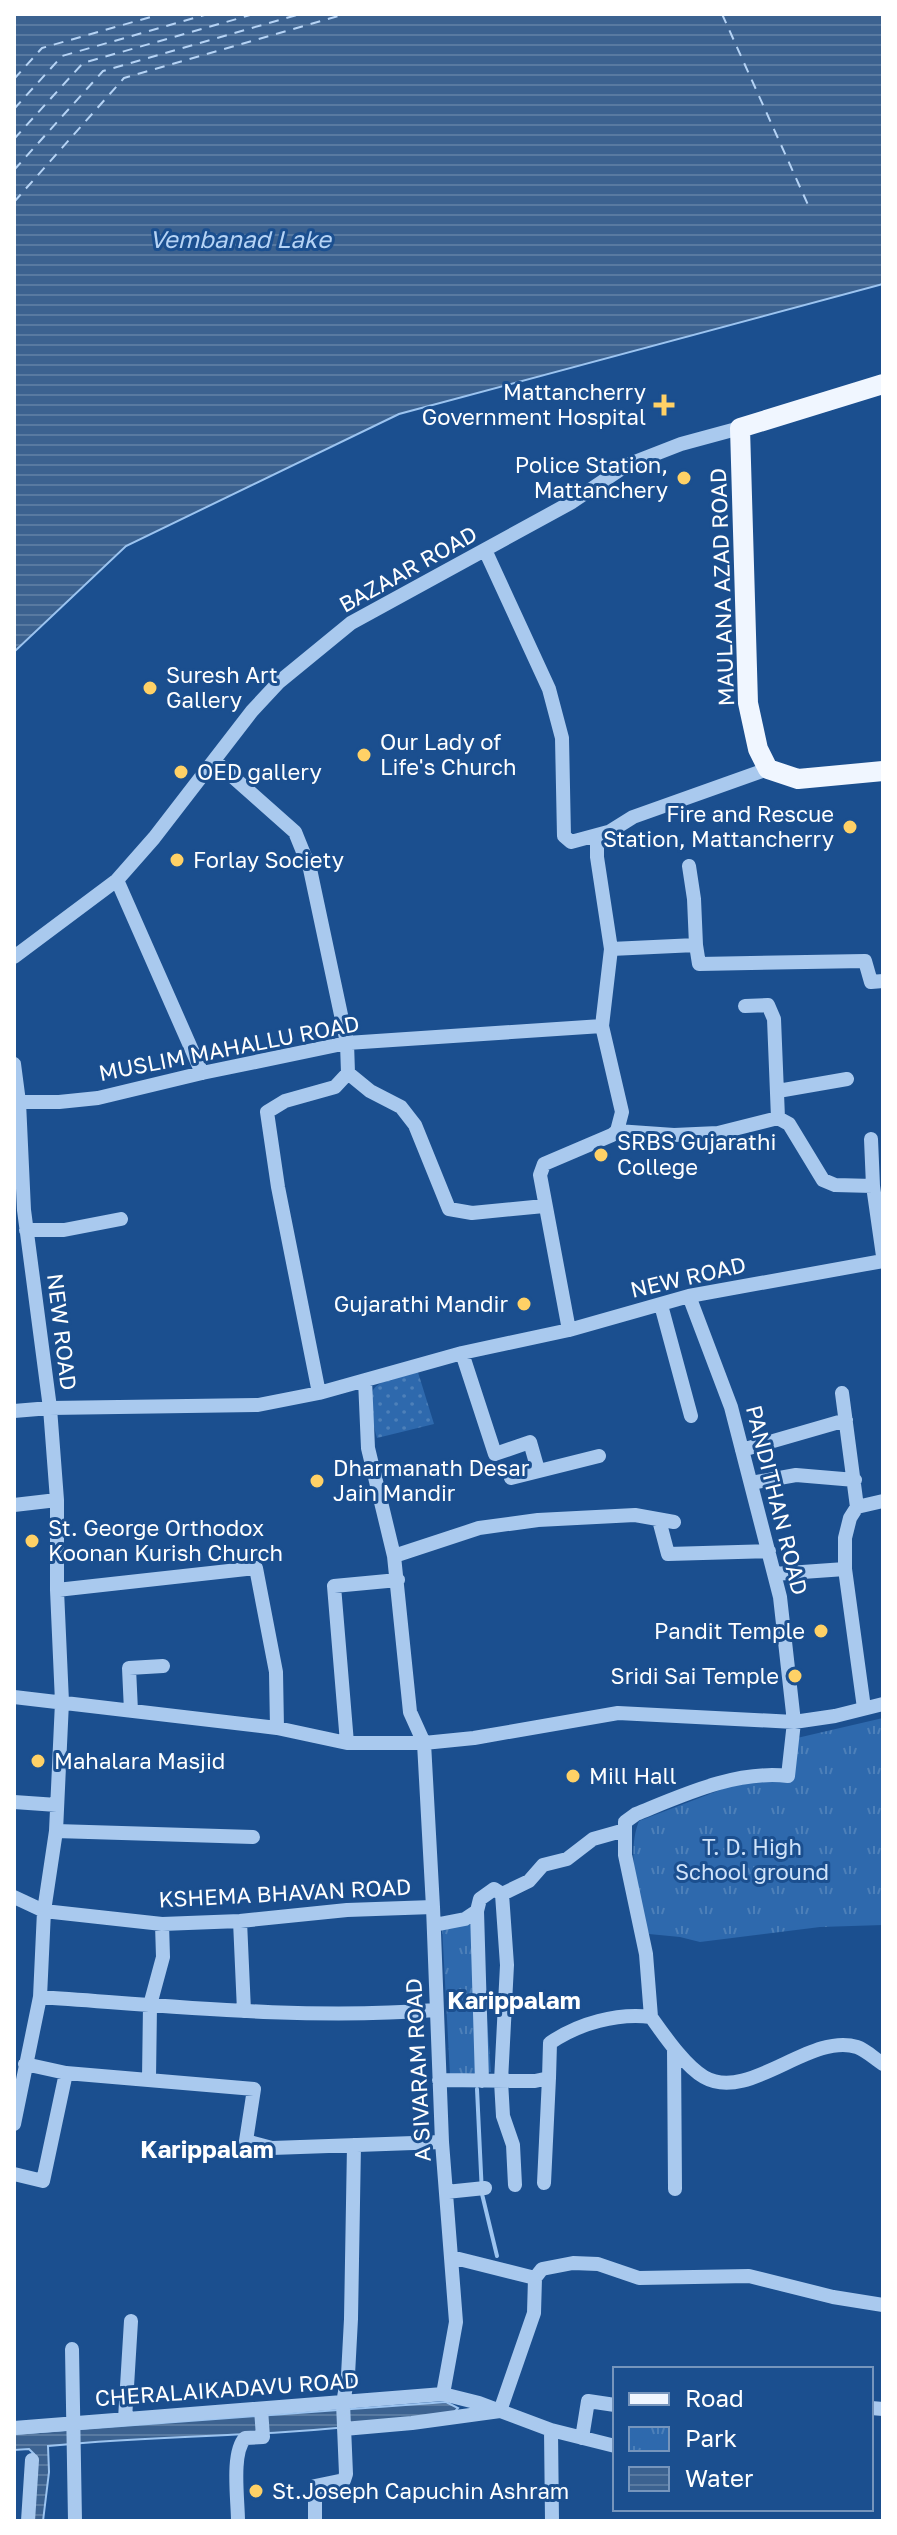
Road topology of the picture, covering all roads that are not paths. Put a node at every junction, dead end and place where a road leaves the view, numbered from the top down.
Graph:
1 (883, 384) edge
2 (740, 428) junction
3 (485, 550) junction
4 (215, 761) junction
5 (768, 769) junction
6 (883, 771) edge
7 (609, 832) junction
8 (689, 866) dead end
9 (117, 880) junction
10 (696, 945) junction
11 (611, 949) junction
12 (14, 957) edge
13 (883, 981) edge
14 (745, 1006) dead end
15 (602, 1026) junction
16 (347, 1043) junction
17 (14, 1064) edge
18 (202, 1073) junction
19 (348, 1073) junction
20 (847, 1079) dead end
21 (778, 1091) junction
22 (19, 1102) junction
23 (778, 1118) junction
24 (617, 1131) junction
25 (871, 1139) dead end
26 (873, 1186) junction
27 (544, 1206) junction
28 (121, 1219) dead end
29 (26, 1230) junction
30 (883, 1258) edge
31 (689, 1296) junction
32 (661, 1305) junction
33 (569, 1330) junction
34 (462, 1353) junction
35 (365, 1380) junction
36 (319, 1393) junction
37 (842, 1393) dead end
38 (50, 1408) junction
39 (14, 1411) edge
40 (691, 1416) dead end
41 (846, 1420) junction
42 (742, 1450) junction
43 (599, 1456) dead end
44 (538, 1470) junction
45 (511, 1478) dead end
46 (855, 1480) junction
47 (751, 1483) junction
48 (57, 1500) junction
49 (883, 1501) edge
50 (14, 1505) edge
51 (857, 1507) junction
52 (769, 1551) junction
53 (394, 1556) junction
54 (845, 1569) junction
55 (774, 1574) junction
56 (398, 1580) junction
57 (57, 1590) junction
58 (163, 1666) dead end
59 (14, 1697) edge
60 (62, 1702) junction
61 (883, 1704) edge
62 (864, 1708) junction
63 (131, 1711) junction
64 (794, 1722) junction
65 (277, 1728) junction
66 (347, 1743) junction
67 (424, 1743) junction
68 (14, 1802) edge
69 (57, 1805) junction
70 (625, 1830) junction
71 (56, 1831) junction
72 (253, 1837) dead end
73 (502, 1894) junction
74 (14, 1897) edge
75 (433, 1907) junction
76 (44, 1911) junction
77 (477, 1911) junction
78 (240, 1921) junction
79 (162, 1924) junction
80 (434, 1925) junction
81 (40, 1997) junction
82 (150, 2005) junction
83 (436, 2010) junction
84 (244, 2011) junction
85 (651, 2017) junction
86 (674, 2048) junction
87 (25, 2064) junction
88 (883, 2064) edge
89 (66, 2073) junction
90 (549, 2078) junction
91 (149, 2079) junction
92 (439, 2080) junction
93 (482, 2081) junction
94 (501, 2081) junction
95 (15, 2120) edge
96 (442, 2142) junction
97 (354, 2145) junction
98 (14, 2174) edge
99 (544, 2183) dead end
100 (515, 2185) dead end
101 (481, 2188) dead end
102 (675, 2189) dead end
103 (446, 2192) junction
104 (451, 2257) junction
105 (535, 2278) junction
106 (883, 2305) edge
107 (131, 2321) dead end
108 (72, 2349) dead end
109 (443, 2394) junction
110 (343, 2405) junction
111 (613, 2405) edge
112 (261, 2409) junction
113 (500, 2411) junction
114 (125, 2419) junction
115 (72, 2426) junction
116 (14, 2428) edge
117 (344, 2429) junction
118 (551, 2430) junction
119 (582, 2438) junction
120 (613, 2446) edge
121 (32, 2460) dead end
122 (28, 2521) edge
123 (75, 2521) edge
124 (238, 2521) edge
125 (315, 2521) edge
126 (552, 2521) edge

1 - 2 main road
2 - 3 street, BAZAAR ROAD
2 - 5 main road, MAULANA AZAD ROAD
3 - 4 street, BAZAAR ROAD
3 - 7 street
4 - 9 street, BAZAAR ROAD
4 - 16 street
5 - 6 main road
5 - 7 street
7 - 11 street
8 - 10 street
9 - 12 street, BAZAAR ROAD
9 - 18 street
10 - 11 street
10 - 13 street
11 - 15 street
14 - 21 street
15 - 16 street, MUSLIM MAHALLU ROAD
15 - 24 street
16 - 18 street, MUSLIM MAHALLU ROAD
16 - 19 street
17 - 22 street, NEW ROAD
18 - 22 street, MUSLIM MAHALLU ROAD
19 - 27 street
19 - 36 street
20 - 21 street
21 - 23 street
22 - 29 street, NEW ROAD
23 - 24 street
23 - 26 street
24 - 27 street
25 - 26 street
26 - 30 street
27 - 33 street
28 - 29 street
29 - 38 street, NEW ROAD
30 - 31 street, NEW ROAD
31 - 32 street, NEW ROAD
31 - 42 street, PANDITHAN ROAD
32 - 33 street, NEW ROAD
32 - 40 street
33 - 34 street, NEW ROAD
34 - 35 street, NEW ROAD
34 - 44 street
35 - 36 street, NEW ROAD
35 - 53 street, A SIVARAM ROAD
36 - 38 street, NEW ROAD
37 - 41 street
38 - 39 street, NEW ROAD
38 - 48 street, NEW ROAD
41 - 42 street
41 - 46 street
42 - 47 street, PANDITHAN ROAD
43 - 44 street
44 - 45 street
46 - 47 street
46 - 51 street
47 - 52 street, PANDITHAN ROAD
48 - 50 street
48 - 57 street, NEW ROAD
49 - 51 street
51 - 54 street
52 - 53 street
52 - 55 street, PANDITHAN ROAD
53 - 56 street, A SIVARAM ROAD
54 - 55 street
54 - 62 street
55 - 64 street, PANDITHAN ROAD
56 - 66 street
56 - 67 street, A SIVARAM ROAD
57 - 60 street, NEW ROAD
57 - 65 street
58 - 63 street
59 - 60 street
60 - 63 street
60 - 69 street, NEW ROAD
61 - 62 street
62 - 64 street
63 - 65 street
64 - 67 street
64 - 70 street, PANDITHAN ROAD
65 - 66 street
66 - 67 street
67 - 75 street, A SIVARAM ROAD
68 - 69 street
69 - 71 street, NEW ROAD
70 - 73 street
70 - 85 street
71 - 72 street
71 - 76 street, NEW ROAD
73 - 77 street
73 - 94 street
74 - 76 street, KSHEMA BHAVAN ROAD
75 - 78 street, KSHEMA BHAVAN ROAD
75 - 80 street, A SIVARAM ROAD
76 - 79 street, KSHEMA BHAVAN ROAD
76 - 81 street, NEW ROAD
77 - 80 street
77 - 93 street
78 - 79 street, KSHEMA BHAVAN ROAD
78 - 84 street
79 - 82 street
80 - 83 street, A SIVARAM ROAD
81 - 82 street
81 - 87 street, NEW ROAD
82 - 84 street
82 - 91 street
83 - 84 street
83 - 92 street, A SIVARAM ROAD
85 - 86 street
85 - 90 street
86 - 88 street
86 - 102 street
87 - 89 street
87 - 95 street, NEW ROAD
89 - 91 street
89 - 98 street
90 - 94 street
90 - 99 street
91 - 97 street
92 - 93 street
92 - 96 street, A SIVARAM ROAD
93 - 94 street
94 - 100 street
96 - 97 street
96 - 103 street, A SIVARAM ROAD
97 - 110 street
101 - 103 street
103 - 104 street, A SIVARAM ROAD
104 - 105 street
104 - 109 street, A SIVARAM ROAD
105 - 106 street
105 - 113 street
107 - 114 street
108 - 115 street
109 - 110 street, CHERALAIKADAVU ROAD
109 - 113 street
110 - 112 street, CHERALAIKADAVU ROAD
110 - 117 street
111 - 119 street
112 - 114 street, CHERALAIKADAVU ROAD
112 - 124 street
113 - 117 street
113 - 118 street
114 - 115 street, CHERALAIKADAVU ROAD
115 - 116 street, CHERALAIKADAVU ROAD
115 - 123 street
117 - 125 street
118 - 119 street
118 - 126 street
119 - 120 street
121 - 122 street

